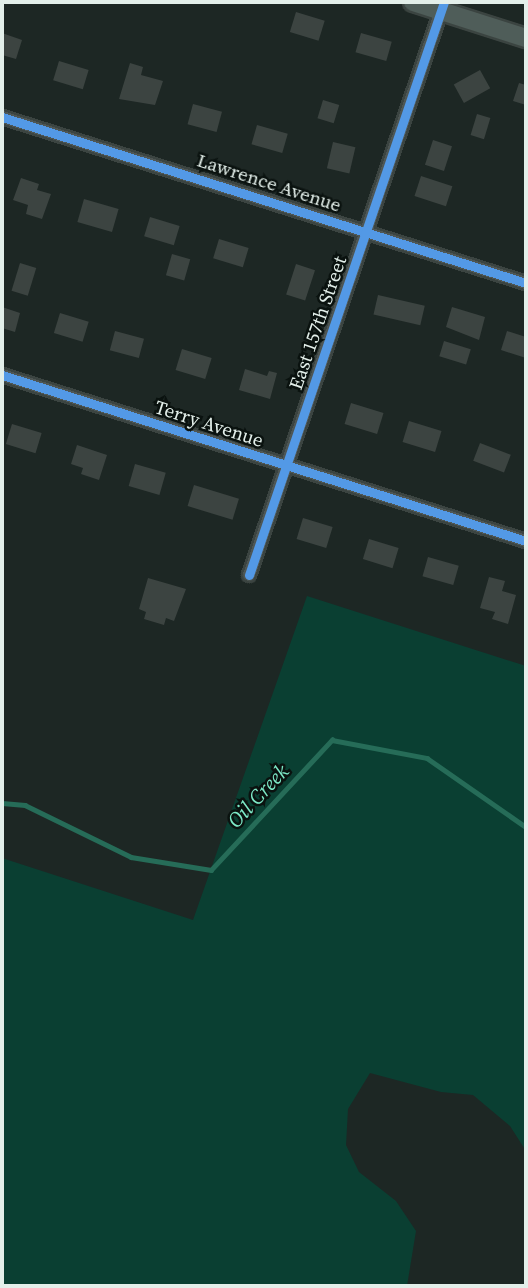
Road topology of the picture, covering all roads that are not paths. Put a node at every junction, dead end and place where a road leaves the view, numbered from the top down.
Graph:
1 (413, 2) edge
2 (443, 6) edge
3 (526, 38) edge
4 (2, 117) edge
5 (368, 232) junction
6 (526, 283) edge
7 (2, 376) edge
8 (287, 467) junction
9 (526, 541) edge
10 (249, 575) dead end

1 - 2 street
2 - 3 street
2 - 5 street, East 157th Street
4 - 5 street, Lawrence Avenue
5 - 6 street, Lawrence Avenue
5 - 8 street, East 157th Street
7 - 8 street, Terry Avenue
8 - 9 street, Terry Avenue
8 - 10 street, East 157th Street

